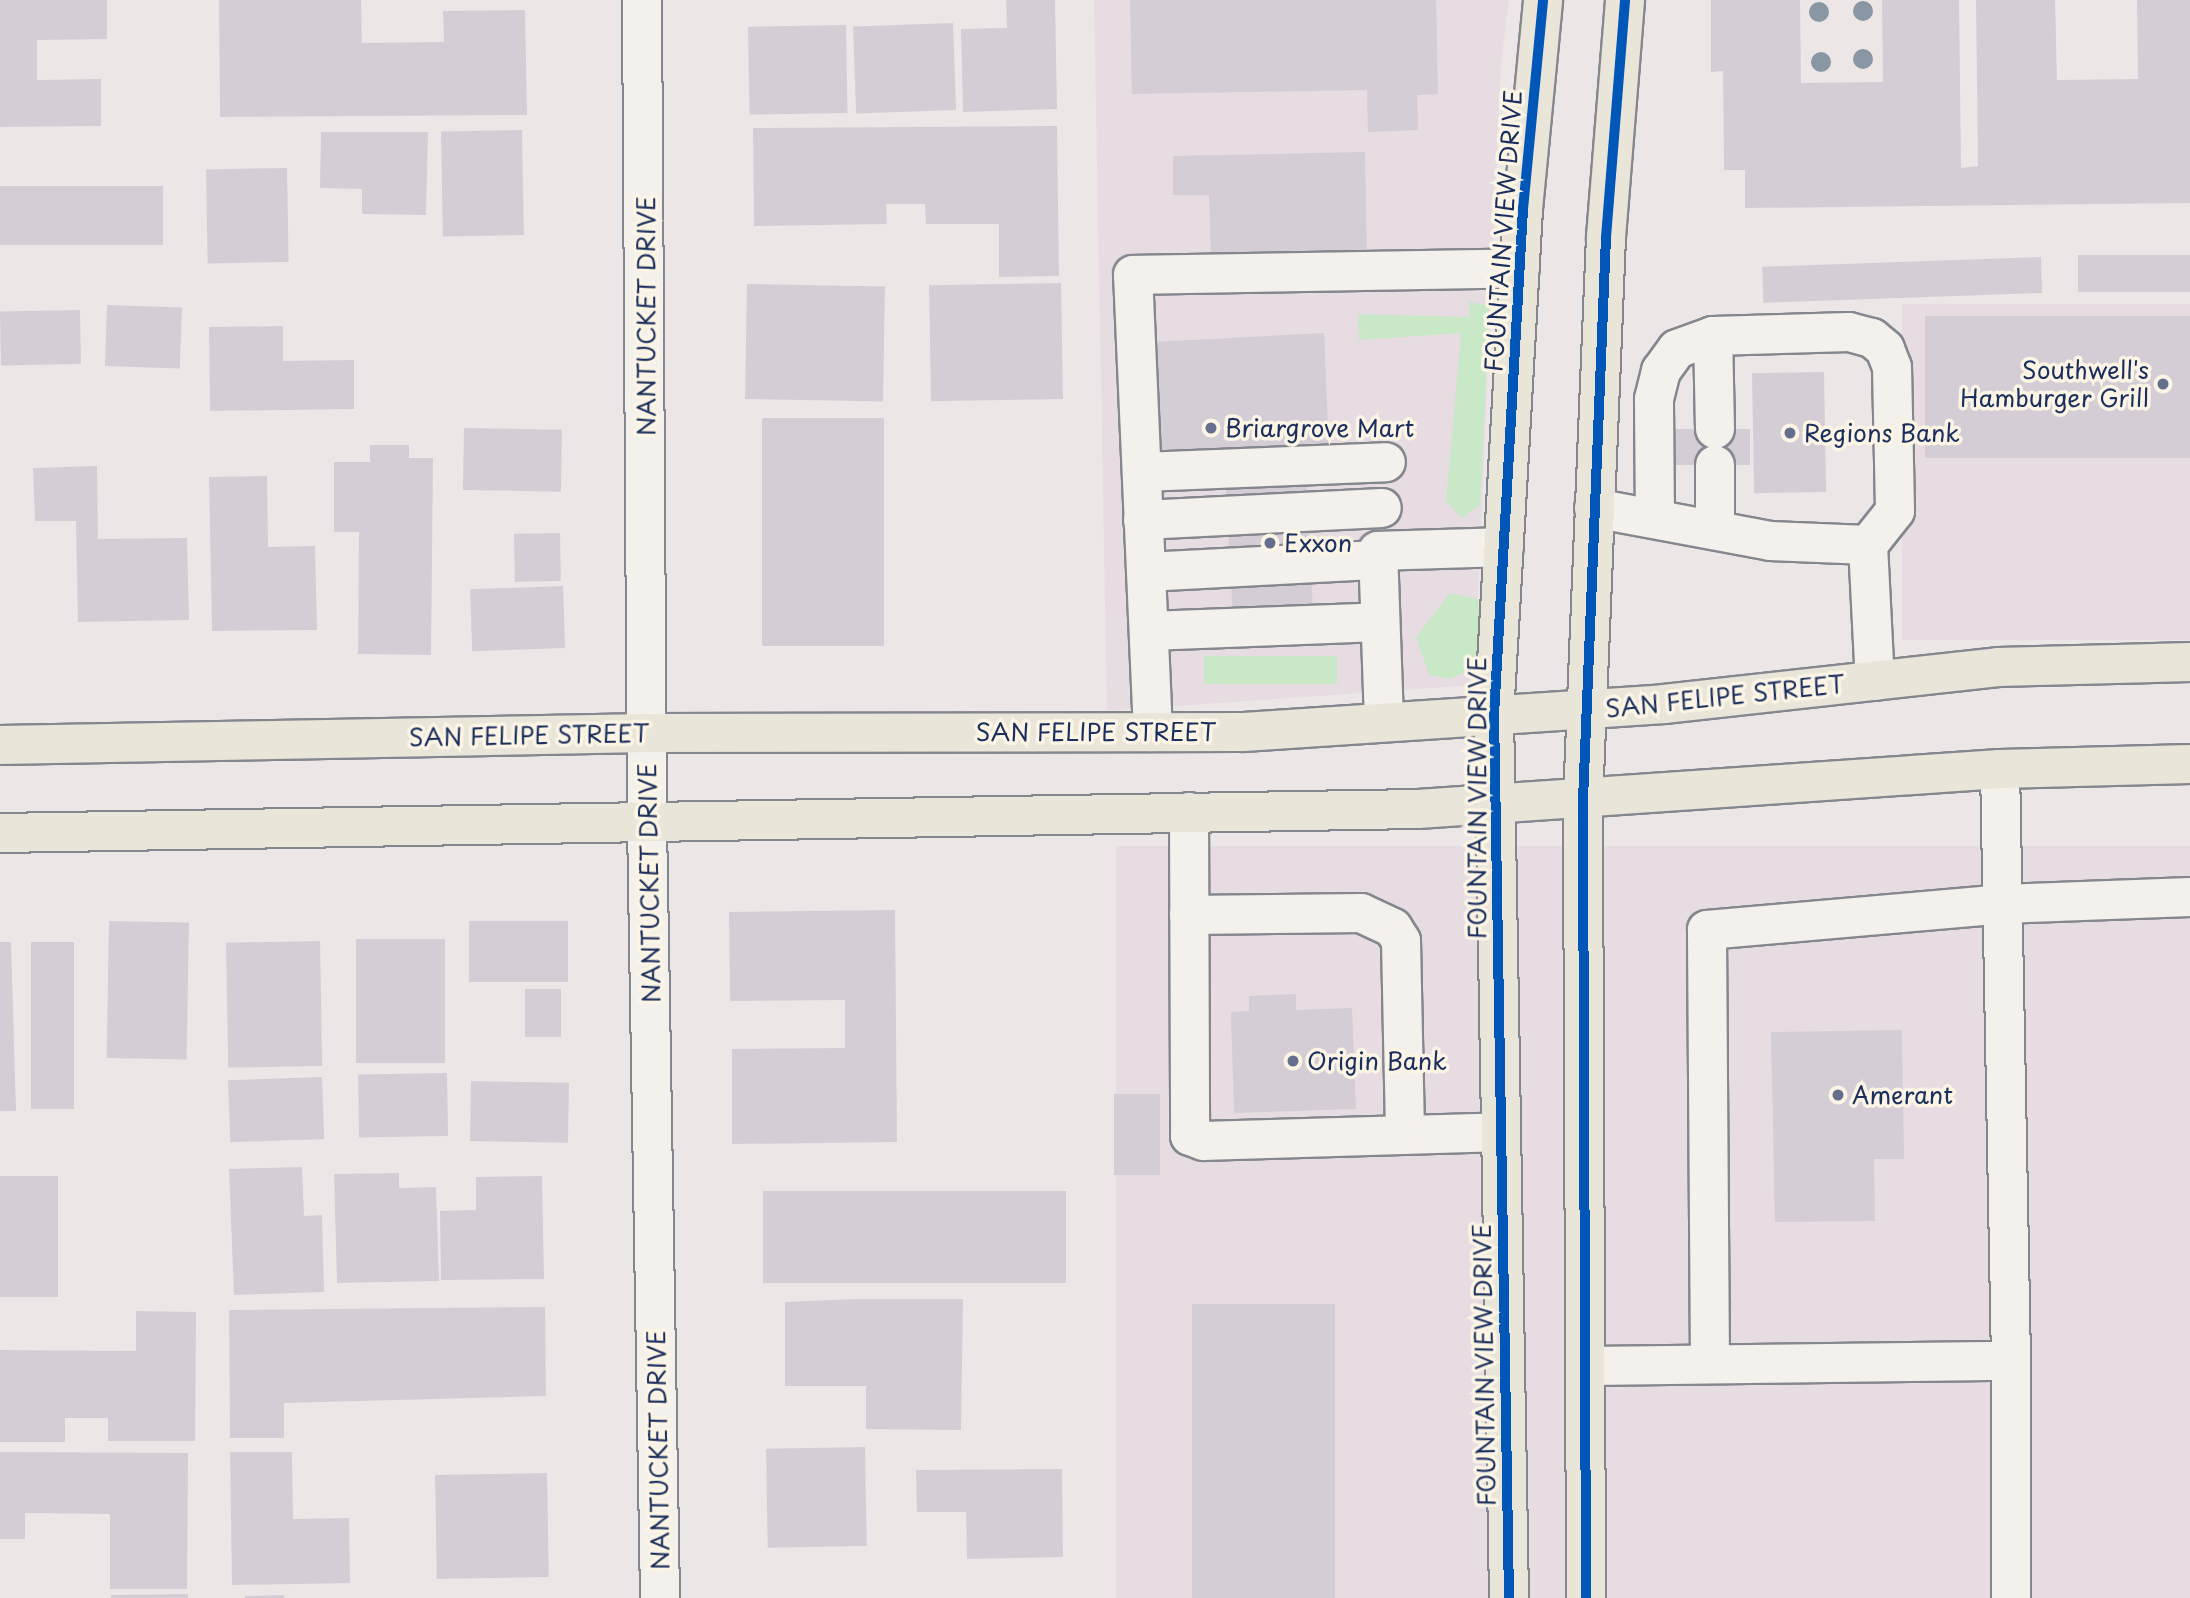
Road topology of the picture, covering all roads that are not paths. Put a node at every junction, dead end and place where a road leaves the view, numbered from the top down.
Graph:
1 (642, 0) edge
2 (1543, 0) edge
3 (1625, 0) edge
4 (1520, 268) junction
5 (1713, 336) junction
6 (1386, 461) dead end
7 (1142, 472) junction
8 (1382, 508) dead end
9 (1594, 508) junction
10 (1655, 519) junction
11 (1143, 520) junction
12 (1715, 530) junction
13 (1868, 545) junction
14 (1504, 547) junction
15 (1378, 560) junction
16 (1146, 572) junction
17 (1380, 622) junction
18 (1149, 631) junction
19 (2190, 662) edge
20 (1875, 681) junction
21 (1586, 709) junction
22 (1494, 715) junction
23 (1384, 721) junction
24 (1153, 732) junction
25 (647, 733) junction
26 (0, 745) edge
27 (2190, 764) edge
28 (2000, 769) junction
29 (1583, 800) junction
30 (1496, 804) junction
31 (1188, 812) junction
32 (648, 822) junction
33 (0, 833) edge
34 (2190, 898) edge
35 (2002, 904) junction
36 (1188, 915) junction
37 (1501, 1132) junction
38 (1405, 1135) junction
39 (2011, 1361) junction
40 (1710, 1364) junction
41 (1588, 1366) junction
42 (660, 1598) edge
43 (1508, 1598) edge
44 (1586, 1598) edge
45 (2011, 1598) edge

1 - 25 street, NANTUCKET DRIVE
2 - 4 main road, FOUNTAIN VIEW DRIVE
3 - 9 main road
4 - 7 street
4 - 14 main road, FOUNTAIN VIEW DRIVE
5 - 10 street
5 - 12 street
5 - 13 street
6 - 7 street
7 - 11 street
8 - 11 street
9 - 10 street
9 - 21 main road
10 - 12 street
11 - 16 street
12 - 13 street
13 - 20 street
14 - 15 street
14 - 22 main road, FOUNTAIN VIEW DRIVE
15 - 16 street
15 - 17 street
16 - 18 street
17 - 18 street
17 - 23 street
18 - 24 street
19 - 20 main road, SAN FELIPE STREET
20 - 21 main road, SAN FELIPE STREET
21 - 22 main road, SAN FELIPE STREET
21 - 29 main road
22 - 23 main road, SAN FELIPE STREET
22 - 30 main road, FOUNTAIN VIEW DRIVE
23 - 24 main road, SAN FELIPE STREET
24 - 25 main road, SAN FELIPE STREET
25 - 26 main road, SAN FELIPE STREET
25 - 32 street, NANTUCKET DRIVE
27 - 28 main road
28 - 29 main road
28 - 35 street
29 - 30 main road
29 - 41 main road
30 - 31 main road
30 - 37 main road, FOUNTAIN VIEW DRIVE
31 - 32 main road
31 - 36 street
32 - 33 main road
32 - 42 street, NANTUCKET DRIVE
34 - 35 street
35 - 39 street
35 - 40 street
36 - 38 street
36 - 38 street
37 - 38 street
37 - 43 main road, FOUNTAIN VIEW DRIVE
39 - 40 street
39 - 45 street
40 - 41 street
41 - 44 main road

